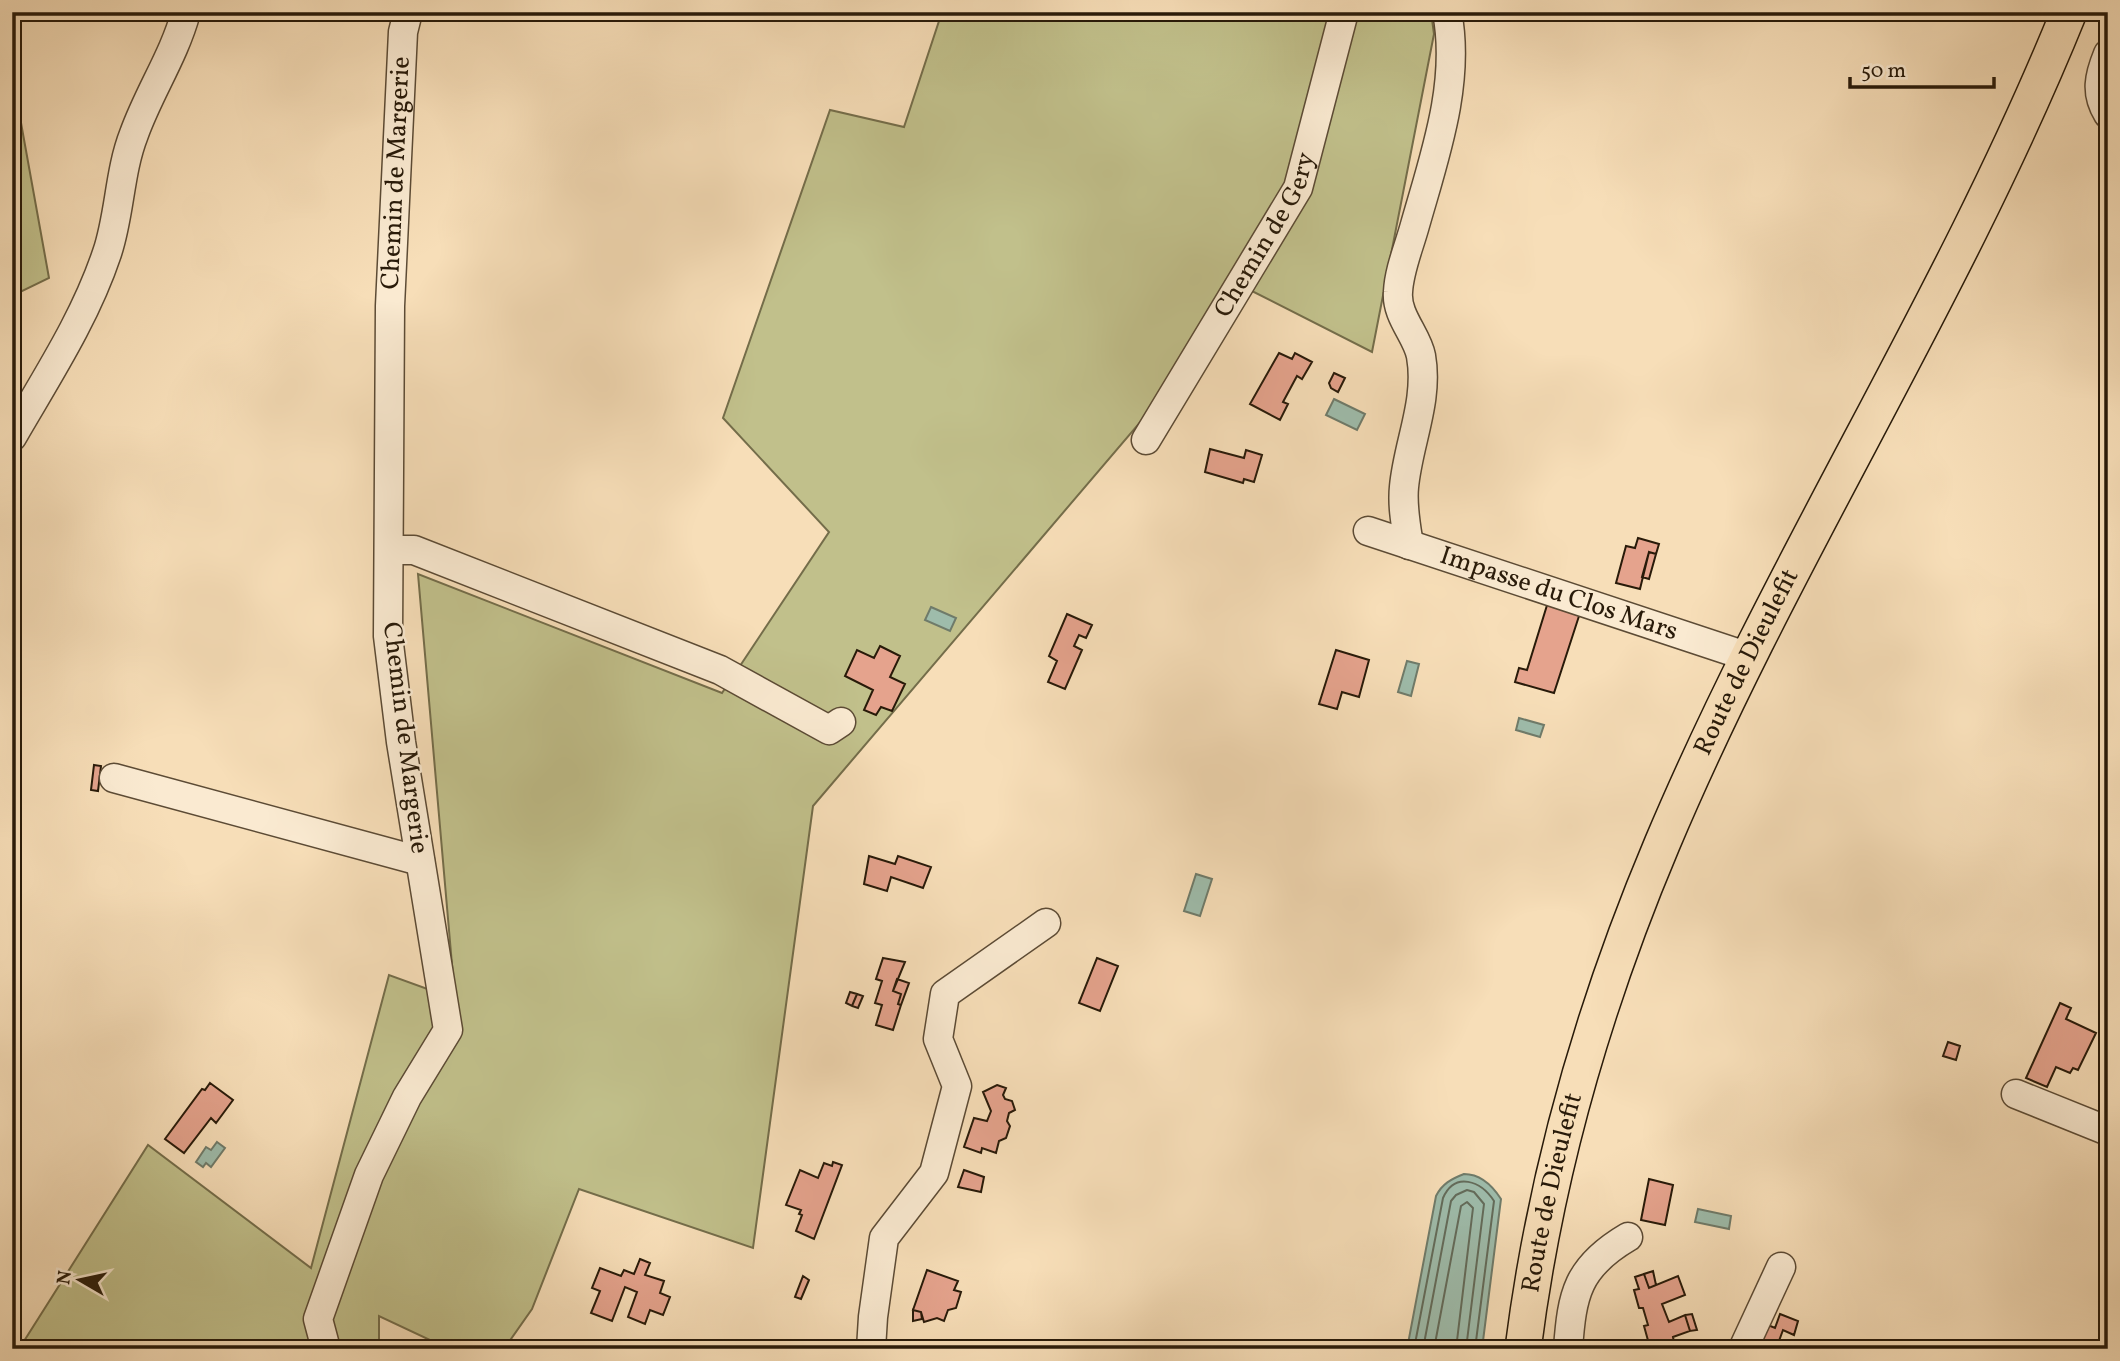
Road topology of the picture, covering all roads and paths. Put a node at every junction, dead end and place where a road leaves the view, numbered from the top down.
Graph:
1 (186, 12) edge
2 (408, 12) edge
3 (1345, 12) edge
4 (1447, 12) edge
5 (2069, 12) edge
6 (2108, 54) edge
7 (2108, 114) edge
8 (12, 437) edge
9 (1146, 440) dead end
10 (1368, 531) dead end
11 (1409, 545) junction
12 (390, 550) junction
13 (1749, 657) junction
14 (841, 722) dead end
15 (114, 778) dead end
16 (421, 861) junction
17 (1046, 923) dead end
18 (2016, 1094) dead end
19 (2108, 1131) edge
20 (1628, 1237) dead end
21 (1781, 1267) dead end
22 (326, 1349) edge
23 (871, 1349) edge
24 (1523, 1349) edge
25 (1568, 1349) edge
26 (1744, 1349) edge

1 - 8 street
2 - 12 street, Chemin de Margerie
3 - 9 street, Chemin de Gery
4 - 11 street
5 - 13 main road, Route de Dieulefit
6 - 7 street
10 - 11 street, Impasse du Clos Mars
11 - 13 street, Impasse du Clos Mars
12 - 14 street
12 - 16 street, Chemin de Margerie
13 - 24 main road, Route de Dieulefit
15 - 16 street
16 - 22 street, Chemin de Margerie
17 - 23 street
18 - 19 street
20 - 25 street
21 - 26 street

